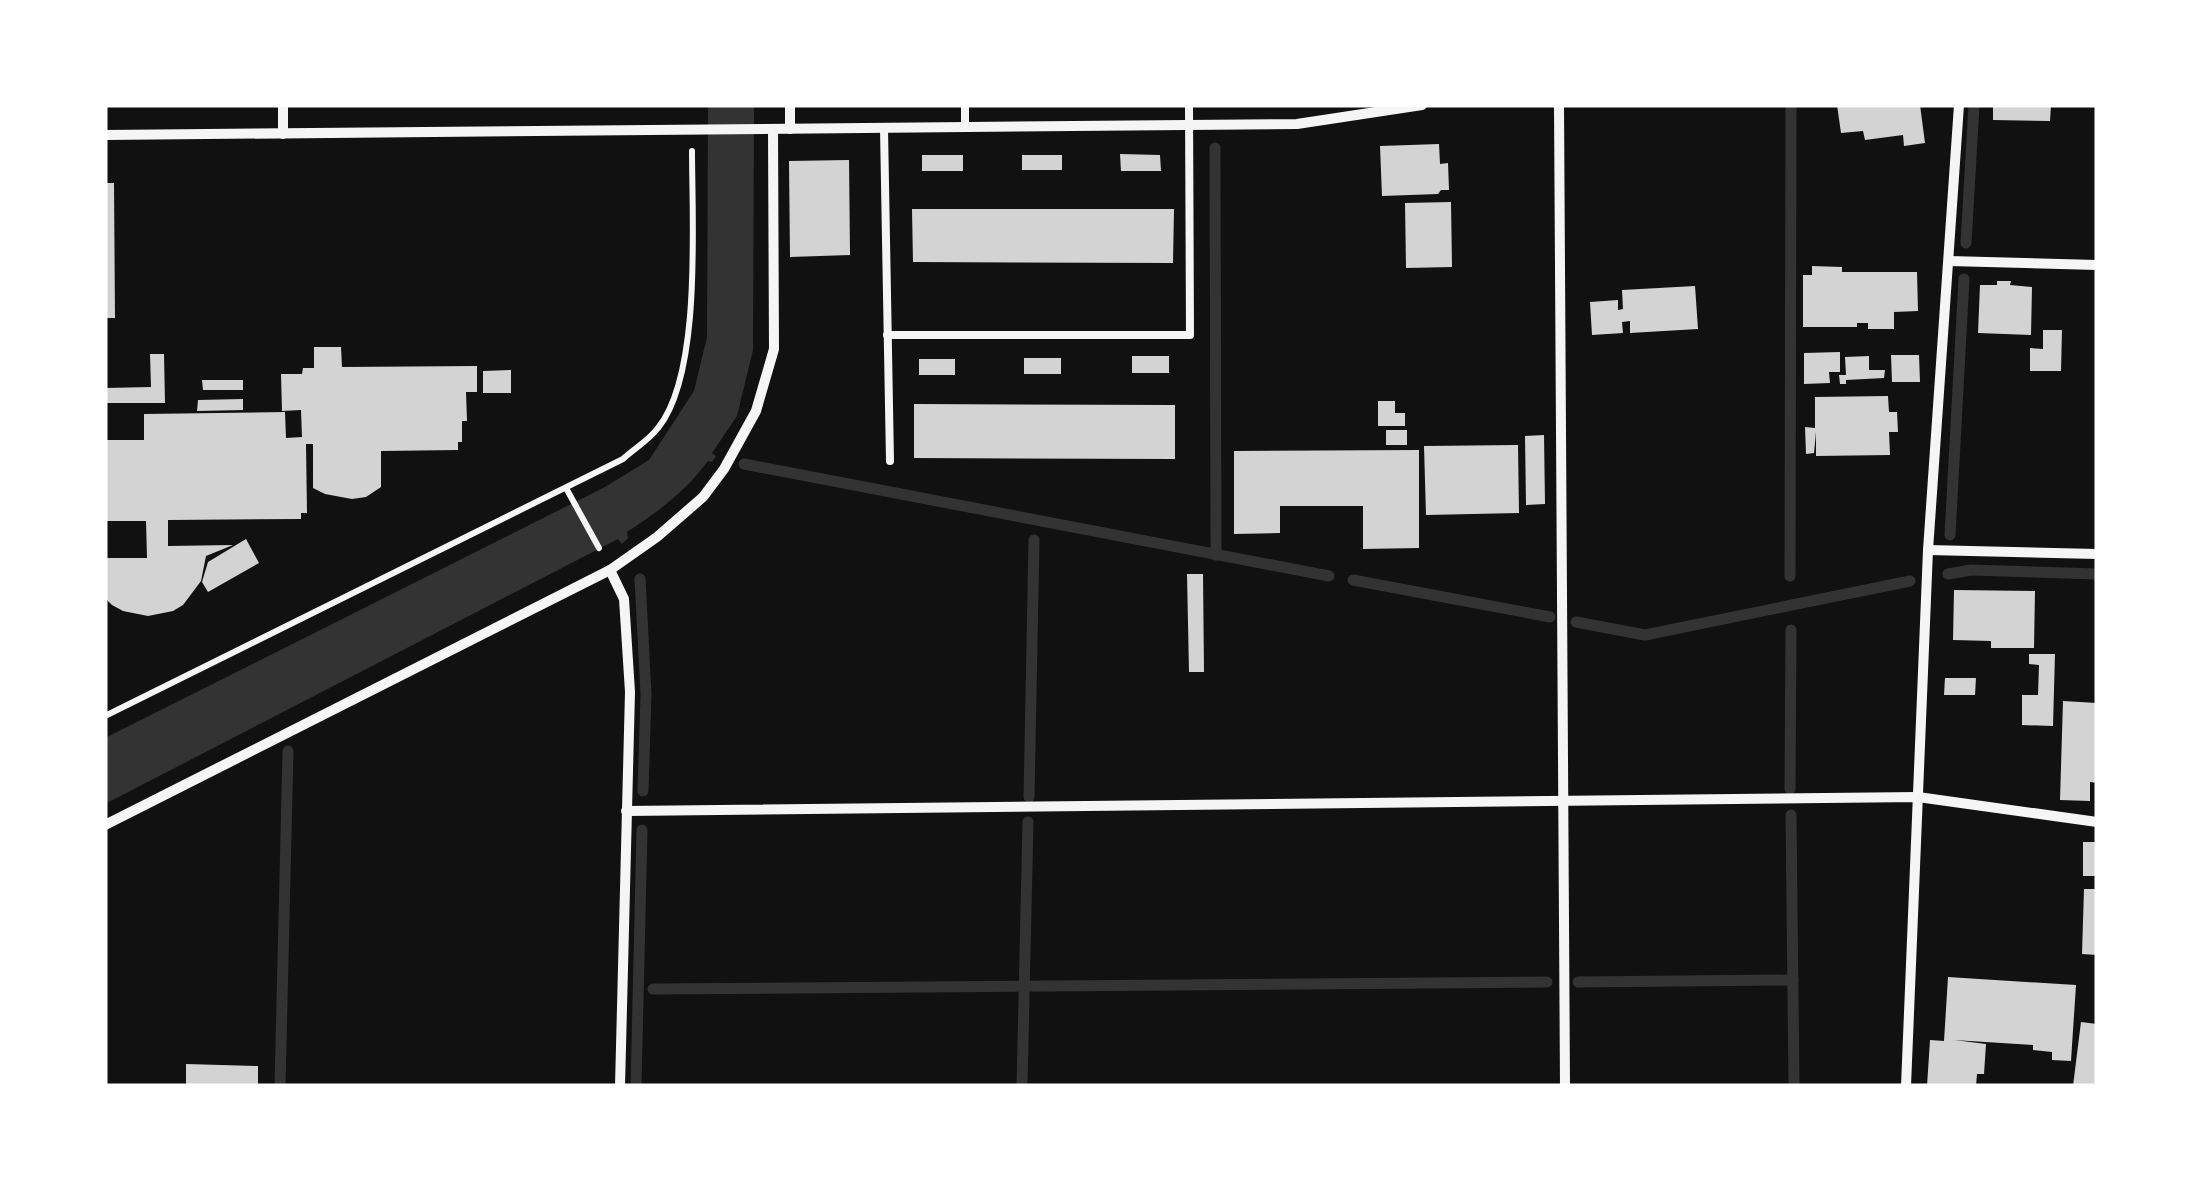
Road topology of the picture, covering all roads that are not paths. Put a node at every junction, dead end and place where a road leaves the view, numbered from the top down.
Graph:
1 (282, 105) edge
2 (790, 105) edge
3 (965, 105) edge
4 (1189, 105) edge
5 (1422, 105) edge
6 (1558, 105) edge
7 (1959, 105) edge
8 (1189, 126) junction
9 (884, 128) junction
10 (965, 128) junction
11 (773, 129) junction
12 (790, 129) junction
13 (283, 134) junction
14 (105, 135) edge
15 (1949, 261) junction
16 (2097, 265) edge
17 (888, 335) junction
18 (890, 461) dead end
19 (1928, 550) junction
20 (2097, 554) edge
21 (607, 564) junction
22 (1918, 797) junction
23 (1564, 800) junction
24 (626, 811) junction
25 (2097, 822) edge
26 (105, 826) edge
27 (620, 1086) edge
28 (1565, 1086) edge
29 (1906, 1086) edge

1 - 13 street
2 - 12 street
3 - 10 lane
4 - 8 lane
5 - 8 street
6 - 23 street
7 - 15 street
8 - 10 street
8 - 17 lane
9 - 10 street
9 - 12 street
9 - 17 lane
11 - 12 street
11 - 13 street
11 - 21 street
13 - 14 street
15 - 16 street
15 - 19 street
17 - 18 lane
19 - 20 street
19 - 22 street
21 - 24 street
21 - 26 street
22 - 23 street
22 - 25 street
22 - 29 street
23 - 24 street
23 - 28 street
24 - 27 street

